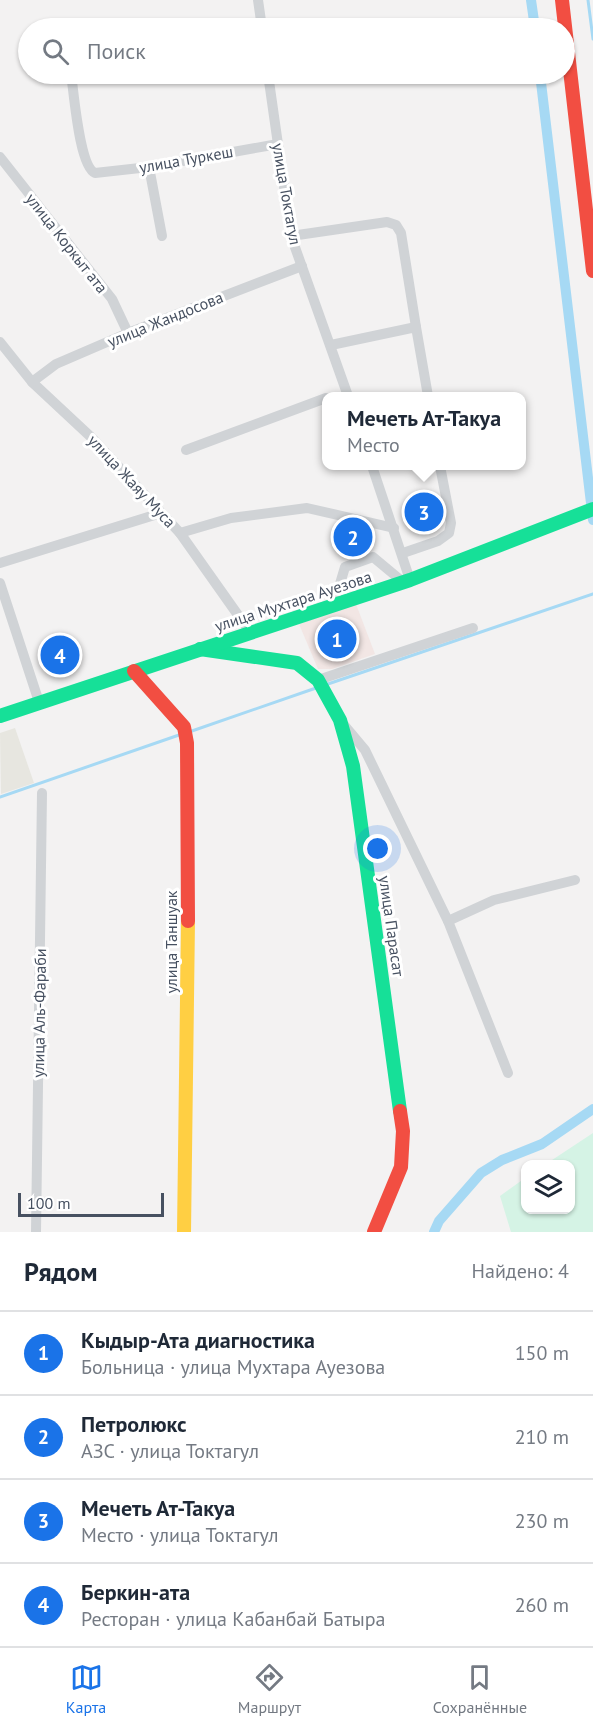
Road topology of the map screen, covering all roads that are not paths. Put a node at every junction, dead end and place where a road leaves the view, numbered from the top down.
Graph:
1 (258, 0) edge
2 (562, 0) edge
3 (260, 18) edge
4 (564, 18) edge
5 (72, 84) edge
6 (269, 84) edge
7 (572, 84) edge
8 (278, 144) junction
9 (0, 157) edge
10 (149, 167) junction
11 (162, 236) dead end
12 (291, 236) junction
13 (302, 266) junction
14 (593, 271) edge
15 (416, 327) junction
16 (128, 333) junction
17 (0, 342) edge
18 (331, 345) junction
19 (32, 382) junction
20 (346, 392) edge
21 (427, 392) edge
22 (322, 399) edge
23 (186, 450) dead end
24 (374, 470) edge
25 (442, 470) edge
26 (593, 509) edge
27 (161, 513) junction
28 (394, 528) junction
29 (180, 533) junction
30 (403, 553) junction
31 (0, 562) edge
32 (406, 581) junction
33 (0, 583) edge
34 (334, 604) junction
35 (472, 628) dead end
36 (250, 632) junction
37 (198, 649) junction
38 (134, 671) junction
39 (320, 685) junction
40 (39, 702) junction
41 (0, 716) edge
42 (340, 720) junction
43 (375, 771) junction
44 (355, 777) junction
45 (42, 793) dead end
46 (575, 880) dead end
47 (448, 921) junction
48 (508, 1073) dead end
49 (36, 1232) edge
50 (183, 1232) edge
51 (374, 1232) edge

1 - 3 street
2 - 4 street
5 - 10 street, улица Туркеш
6 - 8 street, улица Токтагул
7 - 14 street
8 - 10 street, улица Туркеш
8 - 12 street, улица Токтагул
9 - 16 street, улица Коркыт ата
10 - 11 street
12 - 13 street, улица Токтагул
12 - 15 street
13 - 16 street, улица Жандосова
13 - 18 street, улица Токтагул
15 - 18 street
15 - 21 street
16 - 19 street, улица Жандосова
17 - 19 street, улица Жаяу Муса
18 - 20 street, улица Токтагул
19 - 27 street, улица Жаяу Муса
22 - 23 street
24 - 28 street
25 - 30 street
26 - 32 street, улица Мухтара Ауезова
27 - 29 street, улица Жаяу Муса
27 - 31 street
28 - 29 street
28 - 30 street
29 - 36 street, улица Жаяу Муса
30 - 32 street
32 - 34 street, улица Мухтара Ауезова
32 - 34 street
33 - 40 street
34 - 36 street, улица Мухтара Ауезова
35 - 39 street
36 - 37 street, улица Мухтара Ауезова
37 - 38 street, улица Мухтара Ауезова
37 - 39 street, улица Парасат
38 - 40 street, улица Мухтара Ауезова
38 - 50 street, улица Таншуак
39 - 42 street, улица Парасат
40 - 41 street, улица Мухтара Ауезова
42 - 43 street
42 - 44 street, улица Парасат
43 - 44 street
43 - 47 street
44 - 51 street, улица Парасат
45 - 49 street, улица Аль-Фараби
46 - 47 street
47 - 48 street

